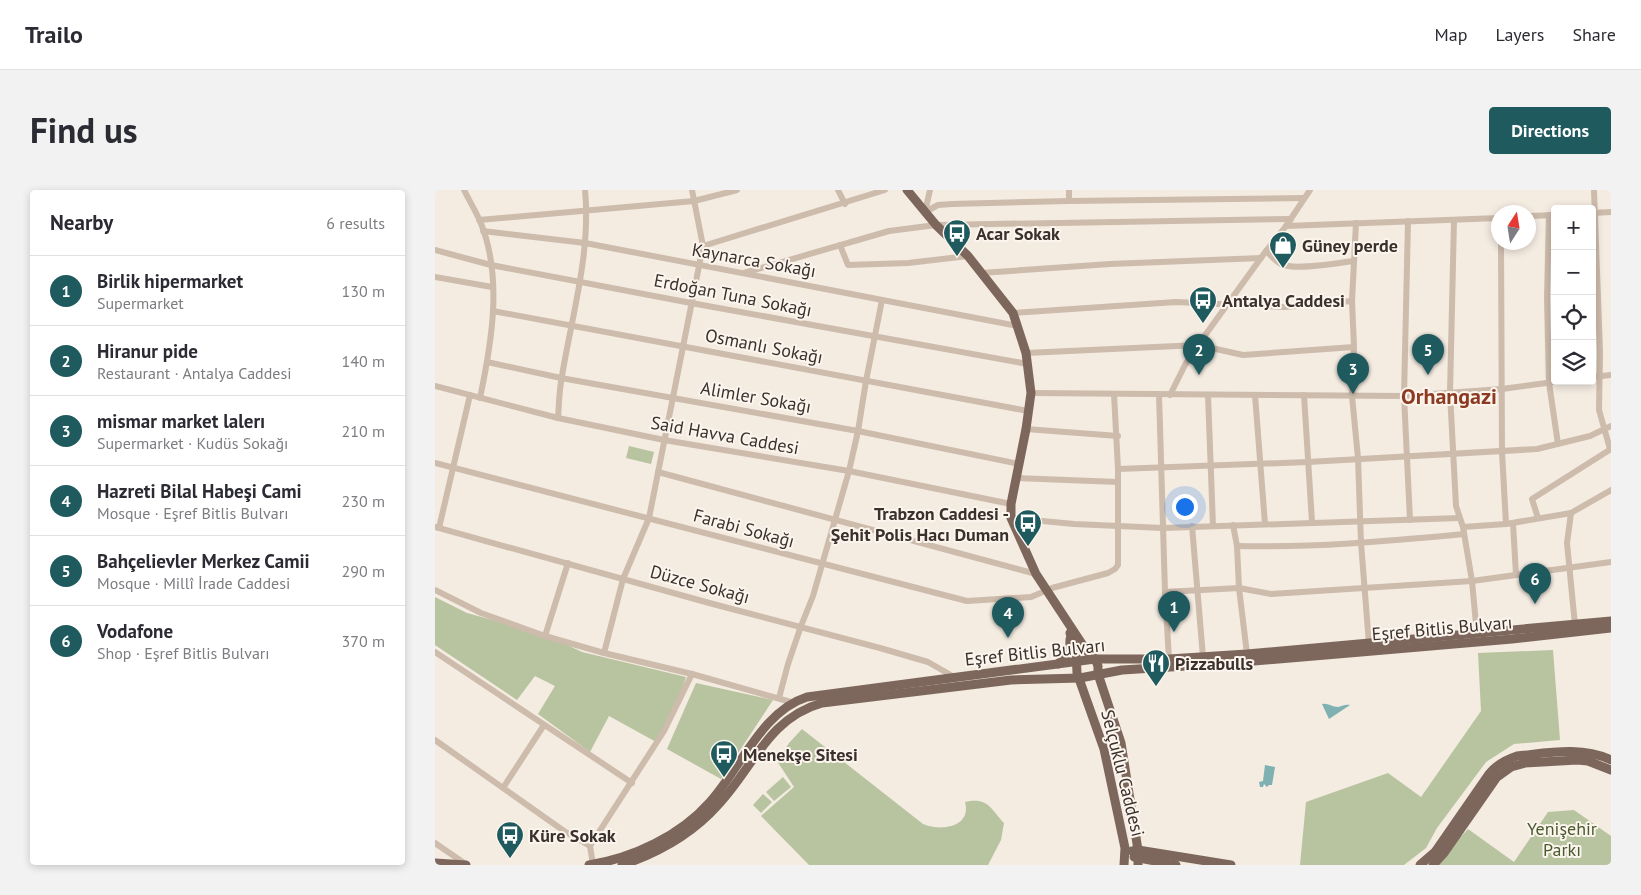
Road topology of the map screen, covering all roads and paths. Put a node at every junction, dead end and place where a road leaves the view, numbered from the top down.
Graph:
1 (464, 190) edge
2 (585, 190) edge
3 (692, 190) edge
4 (737, 190) edge
5 (838, 190) edge
6 (885, 190) edge
7 (907, 190) edge
8 (930, 190) edge
9 (1069, 190) edge
10 (1310, 190) edge
11 (1594, 190) edge
12 (1304, 198) junction
13 (1069, 200) junction
14 (695, 201) junction
15 (845, 204) junction
16 (1593, 205) edge
17 (587, 210) junction
18 (925, 212) junction
19 (1611, 212) edge
20 (1596, 213) edge
21 (1551, 215) edge
22 (1536, 216) edge
23 (1291, 218) junction
24 (1491, 218) edge
25 (479, 220) junction
26 (1453, 220) junction
27 (1407, 222) junction
28 (1356, 223) junction
29 (936, 225) junction
30 (1286, 226) junction
31 (483, 231) junction
32 (1551, 232) edge
33 (585, 243) junction
34 (840, 245) junction
35 (703, 246) junction
36 (435, 250) edge
37 (1501, 250) edge
38 (1595, 250) edge
39 (1266, 251) junction
40 (968, 256) junction
41 (1261, 258) junction
42 (1354, 262) junction
43 (491, 265) junction
44 (698, 266) junction
45 (744, 273) junction
46 (981, 273) junction
47 (435, 277) edge
48 (580, 281) junction
49 (492, 287) junction
50 (882, 300) junction
51 (1352, 301) junction
52 (691, 303) junction
53 (1227, 305) junction
54 (493, 312) junction
55 (1013, 312) junction
56 (1018, 326) junction
57 (571, 327) junction
58 (875, 336) junction
59 (1198, 345) junction
60 (683, 346) junction
61 (1354, 347) junction
62 (1026, 353) junction
63 (487, 362) junction
64 (1028, 364) junction
65 (1611, 374) edge
66 (1596, 377) edge
67 (561, 378) junction
68 (866, 381) junction
69 (1549, 383) junction
70 (435, 386) edge
71 (1502, 389) junction
72 (1031, 392) junction
73 (1450, 393) junction
74 (1114, 394) junction
75 (1159, 394) junction
76 (1171, 394) junction
77 (470, 395) junction
78 (1208, 395) junction
79 (1255, 395) junction
80 (1304, 395) junction
81 (1352, 396) junction
82 (1404, 396) junction
83 (673, 397) junction
84 (480, 398) junction
85 (1029, 411) junction
86 (558, 418) junction
87 (1608, 427) edge
88 (1026, 429) junction
89 (858, 431) junction
90 (1117, 436) junction
91 (664, 440) junction
92 (1558, 444) junction
93 (1611, 449) edge
94 (1502, 452) junction
95 (1407, 455) junction
96 (1454, 455) junction
97 (1358, 458) junction
98 (1308, 462) junction
99 (435, 463) edge
100 (1019, 464) junction
101 (1260, 464) junction
102 (1211, 466) junction
103 (453, 468) junction
104 (1162, 468) junction
105 (1118, 469) junction
106 (849, 471) junction
107 (658, 472) junction
108 (1016, 478) junction
109 (1118, 482) junction
110 (1611, 490) edge
111 (1011, 504) junction
112 (1571, 513) junction
113 (649, 518) junction
114 (1011, 518) junction
115 (1459, 518) junction
116 (1539, 518) junction
117 (1361, 520) junction
118 (1410, 520) junction
119 (835, 521) junction
120 (1312, 522) junction
121 (1510, 523) junction
122 (1265, 524) junction
123 (1233, 525) junction
124 (1192, 526) junction
125 (1213, 526) junction
126 (1119, 527) junction
127 (437, 528) edge
128 (1163, 528) junction
129 (1463, 531) junction
130 (1361, 543) junction
131 (1237, 546) junction
132 (1611, 562) edge
133 (568, 564) junction
134 (823, 564) junction
135 (1570, 568) junction
136 (1036, 574) junction
137 (1516, 575) junction
138 (623, 579) junction
139 (1472, 581) junction
140 (1239, 588) junction
141 (1365, 588) junction
142 (435, 590) edge
143 (1046, 591) junction
144 (1196, 591) junction
145 (1165, 592) junction
146 (1611, 621) edge
147 (1066, 622) junction
148 (1575, 625) junction
149 (801, 626) junction
150 (1611, 628) edge
151 (545, 636) junction
152 (1477, 638) junction
153 (1369, 644) junction
154 (435, 652) edge
155 (604, 653) junction
156 (1247, 654) junction
157 (1203, 657) junction
158 (1095, 659) junction
159 (1169, 659) junction
160 (1077, 661) junction
161 (1058, 665) junction
162 (1115, 670) junction
163 (692, 674) junction
164 (1098, 674) junction
165 (956, 676) junction
166 (1080, 678) junction
167 (958, 686) junction
168 (1105, 694) junction
169 (779, 698) junction
170 (791, 702) junction
171 (544, 725) junction
172 (435, 740) edge
173 (1611, 760) edge
174 (1611, 770) edge
175 (632, 782) junction
176 (503, 788) junction
177 (435, 843) edge
178 (590, 846) junction
179 (1124, 853) junction
180 (1138, 858) edge
181 (435, 863) edge
182 (1157, 864) edge
183 (466, 865) edge
184 (591, 865) edge
185 (622, 865) edge
186 (1124, 865) edge
187 (1176, 865) edge
188 (1231, 865) edge
189 (1420, 865) edge
190 (1433, 865) edge

1 - 25 street
2 - 17 street
3 - 14 street
4 - 14 street
5 - 15 street
6 - 15 street
7 - 18 main road
8 - 18 street
9 - 13 street
10 - 12 street
11 - 16 street
12 - 13 street
12 - 23 street
13 - 18 street
14 - 17 street
14 - 35 street
15 - 35 street
17 - 25 street
17 - 33 street
18 - 29 main road
19 - 20 street
21 - 22 street
23 - 29 street
23 - 30 street
24 - 26 street
25 - 31 street
26 - 27 street
26 - 73 street
27 - 28 street
27 - 82 street
28 - 30 street
28 - 42 street
29 - 34 street
29 - 40 main road
30 - 39 street
31 - 33 street, Kaynarca Sokağı
31 - 43 street
32 - 69 street
33 - 44 street, Kaynarca Sokağı
33 - 48 street
34 - 40 street
34 - 45 street
35 - 44 street
36 - 43 street, Erdoğan Tuna Sokağı
37 - 71 street
38 - 66 street
39 - 41 street
39 - 42 street
40 - 46 main road
41 - 46 street
41 - 53 street
42 - 51 street
43 - 48 street, Erdoğan Tuna Sokağı
43 - 49 street
44 - 45 street, Kaynarca Sokağı
44 - 52 street
45 - 50 street, Kaynarca Sokağı
46 - 55 main road
47 - 49 street
48 - 52 street, Erdoğan Tuna Sokağı
48 - 57 street
49 - 54 street
50 - 56 street, Kaynarca Sokağı
50 - 58 street
51 - 53 street
51 - 61 street
52 - 58 street, Erdoğan Tuna Sokağı
52 - 60 street
53 - 55 street
53 - 59 street
54 - 57 street, Osmanlı Sokağı
54 - 63 street
55 - 56 main road
56 - 62 main road
57 - 60 street, Osmanlı Sokağı
57 - 67 street
58 - 64 street, Erdoğan Tuna Sokağı
58 - 68 street
59 - 61 street
59 - 62 street
59 - 76 street
60 - 68 street, Osmanlı Sokağı
60 - 83 street
61 - 81 street
62 - 64 main road
63 - 67 street, Alimler Sokağı
63 - 84 street
64 - 72 main road
65 - 66 street
66 - 87 street
67 - 83 street, Alimler Sokağı
67 - 86 street
68 - 85 street, Osmanlı Sokağı
68 - 89 street
69 - 71 street
69 - 92 street
70 - 77 street, Said Havva Caddesi
71 - 73 street
71 - 94 street
72 - 74 street
72 - 85 main road
73 - 82 street
73 - 96 street
74 - 75 street
74 - 90 street
75 - 76 street
75 - 104 street
76 - 78 street
77 - 84 street, Said Havva Caddesi
77 - 103 street
78 - 79 street
78 - 102 street
79 - 80 street
79 - 101 street
80 - 81 street
80 - 98 street
81 - 82 street
81 - 97 street
82 - 95 street
83 - 89 street, Alimler Sokağı
83 - 91 street
84 - 86 street, Said Havva Caddesi
85 - 88 main road
86 - 91 street, Said Havva Caddesi
87 - 92 street
87 - 93 street
88 - 90 street
88 - 100 main road
89 - 100 street, Alimler Sokağı
89 - 106 street
90 - 105 street
91 - 106 street, Said Havva Caddesi
91 - 107 street
92 - 94 street
93 - 116 street
94 - 96 street
94 - 121 street
95 - 96 street
95 - 97 street
95 - 118 street
96 - 115 street
97 - 98 street
97 - 117 street
98 - 101 street
98 - 120 street
99 - 103 street, Farabi Sokağı
100 - 108 main road
101 - 102 street
101 - 122 street
102 - 104 street
102 - 125 street
103 - 113 street, Farabi Sokağı
103 - 127 street
104 - 105 street
104 - 128 street
105 - 109 street
106 - 111 street, Said Havva Caddesi
106 - 119 street
107 - 113 street
107 - 119 street
108 - 109 street
108 - 111 main road
109 - 126 street
110 - 112 street
111 - 114 main road
112 - 116 street
112 - 135 street
113 - 134 street, Farabi Sokağı
113 - 138 street
114 - 126 street
114 - 136 main road
115 - 118 street
115 - 129 street
116 - 121 street
117 - 118 street
117 - 120 street
117 - 130 street
119 - 134 street
119 - 136 street
120 - 122 street
121 - 129 street
121 - 137 street
122 - 123 street
123 - 125 street
123 - 131 street
124 - 125 street
124 - 128 street
124 - 144 street
126 - 128 street
126 - 143 street, Farabi Sokağı
127 - 133 street, Düzce Sokağı
128 - 145 street
129 - 130 street
129 - 139 street
130 - 131 street
130 - 141 street
131 - 140 street
132 - 135 street
133 - 138 street, Düzce Sokağı
133 - 151 street
134 - 143 street, Farabi Sokağı
134 - 149 street
135 - 137 street
135 - 148 street
136 - 143 main road
137 - 139 street
138 - 149 street, Düzce Sokağı
138 - 155 street
139 - 141 street
139 - 152 street
140 - 141 street
140 - 144 street
140 - 156 street
141 - 153 street
142 - 151 street
143 - 147 main road
144 - 145 street
144 - 157 street
145 - 159 street
146 - 148 main road, Eşref Bitlis Bulvarı
147 - 158 main road
147 - 160 main road, Selçuklu Caddesi
147 - 161 main road
148 - 152 main road, Eşref Bitlis Bulvarı
149 - 165 street, Düzce Sokağı
149 - 169 street
150 - 152 main road, Eşref Bitlis Bulvarı
151 - 155 street
152 - 153 main road, Eşref Bitlis Bulvarı
152 - 162 main road, Eşref Bitlis Bulvarı
153 - 156 main road, Eşref Bitlis Bulvarı
154 - 171 street
155 - 163 street
156 - 157 main road, Eşref Bitlis Bulvarı
157 - 159 main road, Eşref Bitlis Bulvarı
158 - 159 main road, Eşref Bitlis Bulvarı
158 - 160 main road, Eşref Bitlis Bulvarı
158 - 164 main road, Selçuklu Caddesi
160 - 161 main road, Eşref Bitlis Bulvarı
160 - 166 main road, Selçuklu Caddesi
161 - 165 main road, Eşref Bitlis Bulvarı
162 - 164 main road, Eşref Bitlis Bulvarı
162 - 168 main road
163 - 169 street
163 - 175 street
164 - 166 main road, Eşref Bitlis Bulvarı
164 - 168 main road, Selçuklu Caddesi
165 - 167 street
165 - 170 main road, Eşref Bitlis Bulvarı
166 - 167 main road, Eşref Bitlis Bulvarı
166 - 179 main road, Selçuklu Caddesi
167 - 185 main road, Eşref Bitlis Bulvarı
168 - 180 main road, Selçuklu Caddesi
169 - 170 street
170 - 184 main road, Eşref Bitlis Bulvarı
171 - 175 street
171 - 176 street
172 - 176 street
173 - 189 main road
174 - 190 main road
175 - 178 street
176 - 178 street
177 - 183 street
178 - 184 street
179 - 180 main road
179 - 186 main road, Selçuklu Caddesi
180 - 182 main road
180 - 188 main road
181 - 183 main road
182 - 187 main road

